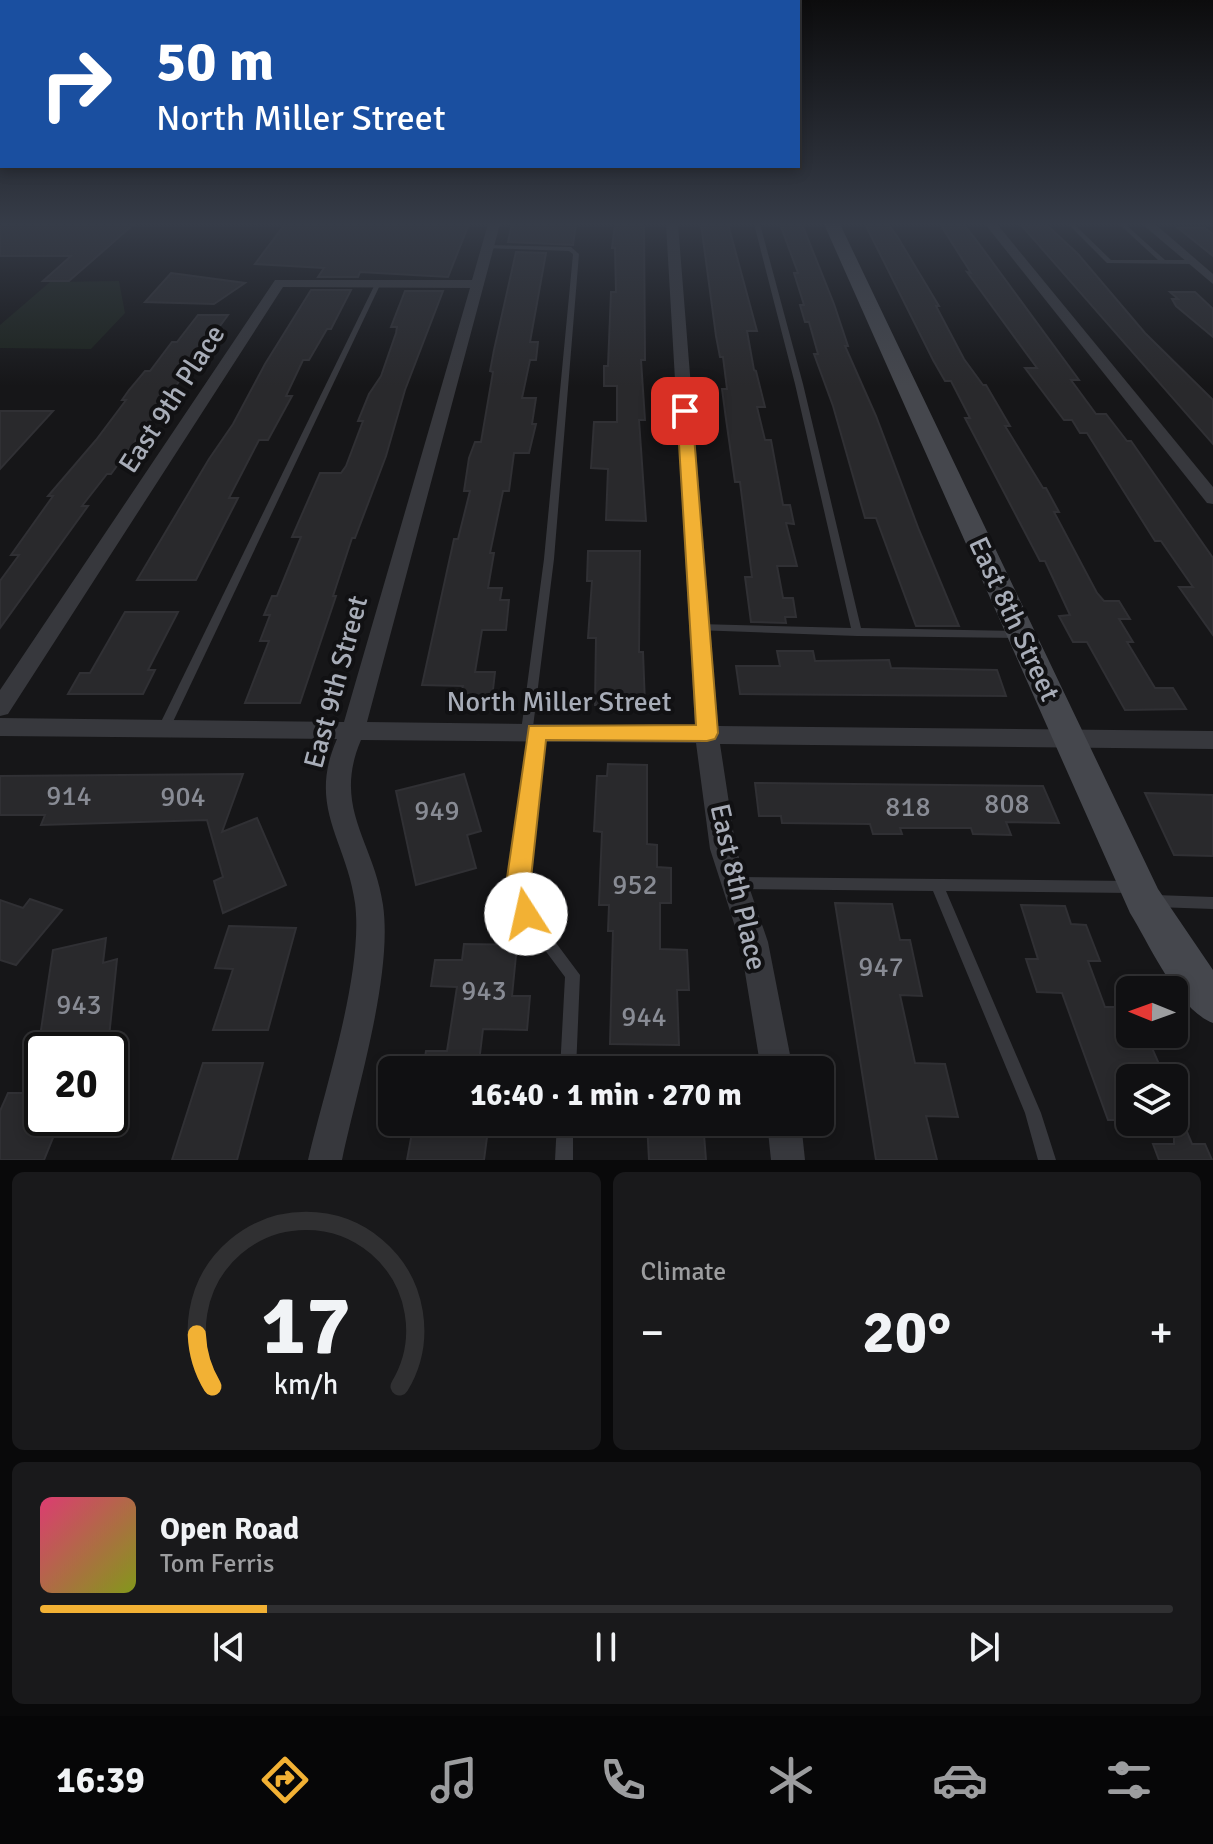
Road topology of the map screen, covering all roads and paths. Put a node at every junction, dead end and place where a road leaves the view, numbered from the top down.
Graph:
1 (478, 278) edge
2 (574, 278) edge
3 (676, 278) edge
4 (771, 278) edge
5 (857, 278) edge
6 (1035, 278) edge
7 (378, 283) junction
8 (476, 284) junction
9 (1213, 499) edge
10 (699, 628) junction
11 (857, 632) junction
12 (1021, 635) junction
13 (0, 708) edge
14 (0, 727) edge
15 (164, 728) junction
16 (353, 730) junction
17 (532, 731) junction
18 (707, 733) junction
19 (1068, 736) junction
20 (1213, 740) edge
21 (734, 883) junction
22 (937, 885) junction
23 (1141, 894) junction
24 (1213, 903) edge
25 (1213, 1003) edge
26 (569, 1056) edge
27 (774, 1056) edge
28 (565, 1136) edge
29 (785, 1136) edge
30 (325, 1160) edge
31 (564, 1160) edge
32 (788, 1160) edge
33 (1047, 1160) edge

1 - 8 street, East 9th Street
2 - 17 lane
3 - 10 street, East 8th Place
4 - 11 lane
5 - 12 street, East 8th Street
6 - 9 street
7 - 8 street, East 9th Place
7 - 13 street, East 9th Place
7 - 15 lane
8 - 16 street, East 9th Street
10 - 11 lane
10 - 18 street, East 8th Place
11 - 12 lane
12 - 19 street, East 8th Street
14 - 15 street, North Miller Street
15 - 16 street, North Miller Street
16 - 17 street, North Miller Street
16 - 30 street, East 9th Street
17 - 18 street, North Miller Street
17 - 26 lane
18 - 19 street, North Miller Street
18 - 21 street, East 8th Place
19 - 20 street, North Miller Street
19 - 23 street, East 8th Street
21 - 22 lane
21 - 27 street, East 8th Place
22 - 23 lane
22 - 33 lane
23 - 24 lane
23 - 25 street, East 8th Street
28 - 31 lane
29 - 32 street

